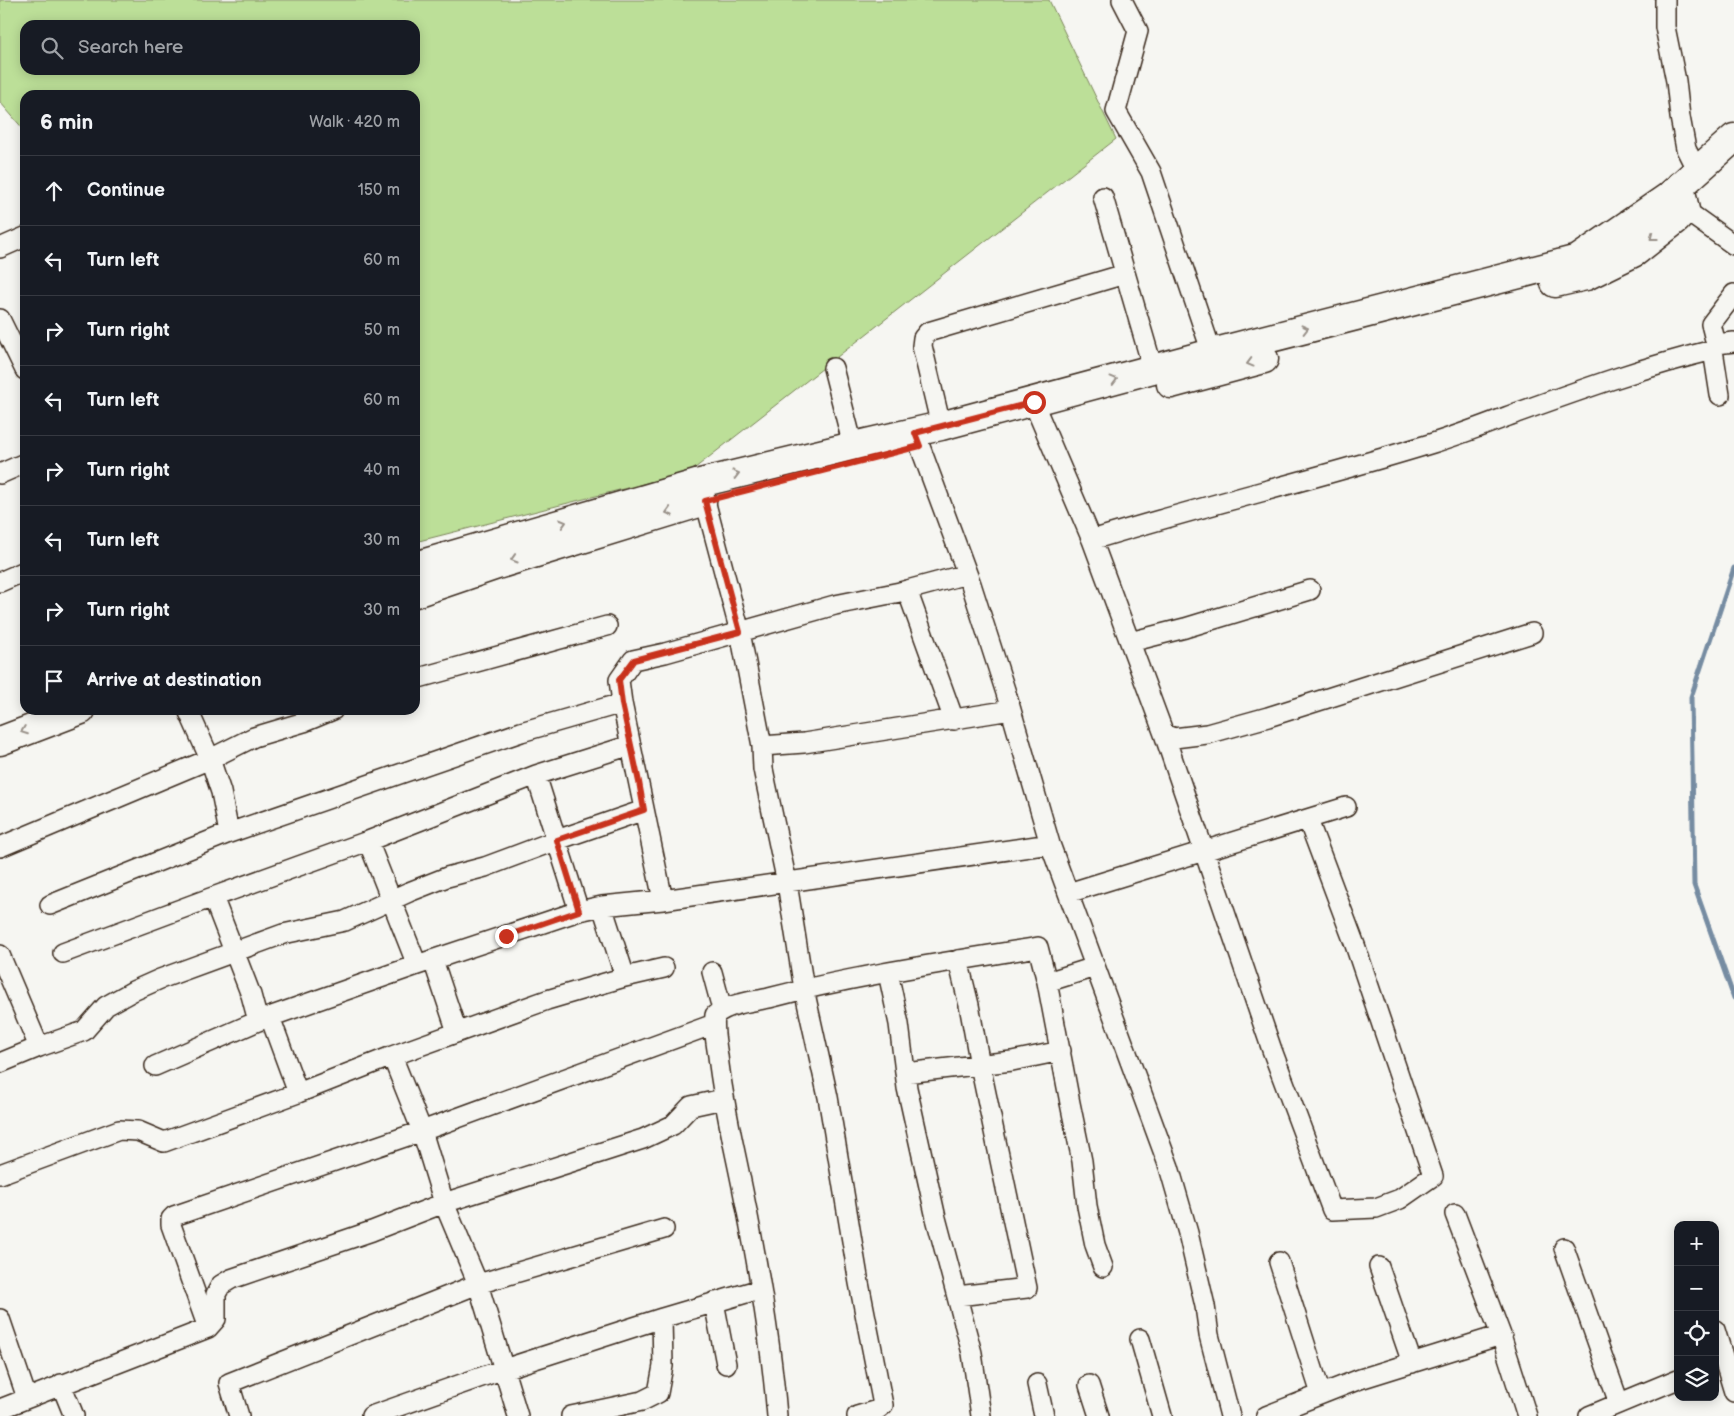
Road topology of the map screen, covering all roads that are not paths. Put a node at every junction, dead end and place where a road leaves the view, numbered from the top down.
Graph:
1 (1122, 0) edge
2 (1665, 0) edge
3 (1734, 138) edge
4 (1687, 189) junction
5 (1103, 197) dead end
6 (20, 239) edge
7 (1734, 245) edge
8 (0, 248) edge
9 (1125, 274) junction
10 (1734, 294) edge
11 (0, 319) edge
12 (1721, 346) edge
13 (14, 353) edge
14 (1212, 353) junction
15 (834, 368) dead end
16 (1153, 369) junction
17 (1720, 395) dead end
18 (1037, 410) junction
19 (941, 426) junction
20 (917, 439) junction
21 (853, 446) junction
22 (20, 465) edge
23 (0, 474) edge
24 (703, 492) junction
25 (1092, 540) junction
26 (420, 565) edge
27 (20, 573) edge
28 (967, 574) junction
29 (0, 582) edge
30 (907, 590) junction
31 (1310, 590) dead end
32 (420, 591) edge
33 (606, 626) dead end
34 (740, 632) junction
35 (1532, 633) dead end
36 (1130, 642) junction
37 (420, 678) edge
38 (622, 704) junction
39 (1011, 710) junction
40 (20, 713) edge
41 (68, 715) edge
42 (190, 715) edge
43 (321, 715) edge
44 (954, 720) junction
45 (0, 721) edge
46 (1164, 734) junction
47 (0, 740) edge
48 (631, 745) junction
49 (762, 746) junction
50 (210, 759) junction
51 (536, 775) junction
52 (1346, 807) dead end
53 (644, 810) junction
54 (1308, 820) junction
55 (229, 834) junction
56 (557, 840) junction
57 (368, 841) junction
58 (1050, 844) junction
59 (0, 847) edge
60 (1204, 850) junction
61 (787, 883) junction
62 (1068, 893) junction
63 (213, 897) junction
64 (663, 900) junction
65 (391, 901) junction
66 (50, 905) dead end
67 (602, 906) junction
68 (579, 911) junction
69 (235, 952) junction
70 (63, 953) dead end
71 (0, 955) edge
72 (958, 960) junction
73 (425, 962) junction
74 (1095, 967) junction
75 (664, 968) dead end
76 (712, 972) dead end
77 (888, 972) junction
78 (625, 977) junction
79 (1048, 982) junction
80 (804, 989) junction
81 (718, 1017) junction
82 (264, 1019) junction
83 (457, 1032) junction
84 (39, 1047) junction
85 (1060, 1051) junction
86 (392, 1056) junction
87 (0, 1064) edge
88 (980, 1065) junction
89 (155, 1066) dead end
90 (906, 1073) junction
91 (298, 1093) junction
92 (723, 1098) junction
93 (422, 1131) junction
94 (0, 1174) edge
95 (444, 1202) junction
96 (1455, 1214) dead end
97 (664, 1229) dead end
98 (1564, 1248) dead end
99 (1279, 1262) dead end
100 (1102, 1267) dead end
101 (1379, 1268) dead end
102 (478, 1284) junction
103 (760, 1289) junction
104 (957, 1296) junction
105 (714, 1302) junction
106 (662, 1318) junction
107 (0, 1319) edge
108 (208, 1328) junction
109 (1501, 1335) junction
110 (1140, 1339) dead end
111 (1412, 1362) junction
112 (1720, 1362) edge
113 (726, 1364) dead end
114 (504, 1369) junction
115 (1674, 1381) edge
116 (61, 1384) junction
117 (1037, 1384) dead end
118 (1090, 1385) dead end
119 (1734, 1392) edge
120 (1321, 1394) junction
121 (27, 1398) junction
122 (1619, 1403) junction
123 (0, 1409) edge
124 (74, 1416) edge
125 (239, 1416) edge
126 (371, 1416) edge
127 (518, 1416) edge
128 (571, 1416) edge
129 (777, 1416) edge
130 (857, 1416) edge
131 (981, 1416) edge
132 (1044, 1416) edge
133 (1099, 1416) edge
134 (1162, 1416) edge
135 (1230, 1416) edge
136 (1266, 1416) edge
137 (1528, 1416) edge
138 (1589, 1416) edge

1 - 14 street
2 - 4 street
3 - 4 street
4 - 7 street
14 -> 4 street
4 -> 18 street
5 - 9 street
6 - 8 street
9 - 16 street
9 - 19 street
10 - 12 street
11 - 13 street
12 - 17 street
12 - 25 street
14 - 16 street
15 - 21 street
18 -> 16 street
18 - 19 street
18 - 20 street
18 - 25 street
19 - 20 street
20 - 21 street
20 - 24 street
20 - 28 street
24 -> 21 street
22 - 23 street
26 -> 24 street
24 -> 32 street
24 - 34 street
25 - 36 street
27 - 29 street
28 - 30 street
28 - 39 street
30 - 34 street
30 - 44 street
31 - 36 street
33 - 37 street
34 - 38 street
34 - 49 street
35 - 46 street
36 - 46 street
38 - 48 street
38 - 55 street
39 - 44 street
39 - 58 street
40 - 45 street
41 -> 47 street
42 - 50 street
43 - 50 street
44 - 49 street
46 - 60 street
48 - 51 street
48 - 53 street
49 - 61 street
50 - 55 street
50 - 59 street
51 - 56 street
51 - 57 street
52 - 54 street
53 - 56 street
53 - 64 street
54 - 60 street
54 - 60 street
55 - 66 street
56 - 65 street
56 - 68 street
57 - 63 street
57 - 65 street
58 - 61 street
58 - 62 street
60 - 62 street
61 - 64 street
61 - 80 street
62 - 74 street
63 - 69 street
63 - 70 street
64 - 67 street
65 - 69 street
65 - 73 street
67 - 68 street
67 - 78 street
68 - 73 street
69 - 82 street
69 - 84 street
71 - 84 street
72 - 77 street
72 - 79 street
72 - 88 street
73 - 82 street
73 - 83 street
74 - 79 street
74 - 135 street
75 - 78 street
76 - 81 street
77 - 80 street
77 - 90 street
78 - 83 street
79 - 85 street
80 - 81 street
80 - 130 street
81 - 92 street
81 - 93 street
82 - 89 street
82 - 91 street
83 - 86 street
84 - 87 street
85 - 88 street
85 - 100 street
86 - 91 street
86 - 93 street
88 - 90 street
88 - 104 street
90 - 104 street
91 - 94 street
92 - 95 street
92 - 103 street
93 - 95 street
93 - 108 street
95 - 102 street
95 - 108 street
96 - 109 street
97 - 102 street
98 - 122 street
99 - 120 street
101 - 111 street
102 - 114 street
102 - 125 street
103 - 105 street
103 - 129 street
104 - 131 street
105 - 106 street
105 - 113 street
106 - 114 street
106 - 128 street
107 - 121 street
108 - 116 street
109 - 111 street
109 - 137 street
110 - 134 street
111 - 120 street
112 - 119 street
114 - 126 street
114 - 127 street
115 - 122 street
116 - 121 street
116 - 124 street
117 - 132 street
118 - 133 street
120 - 136 street
121 - 123 street
122 - 138 street

